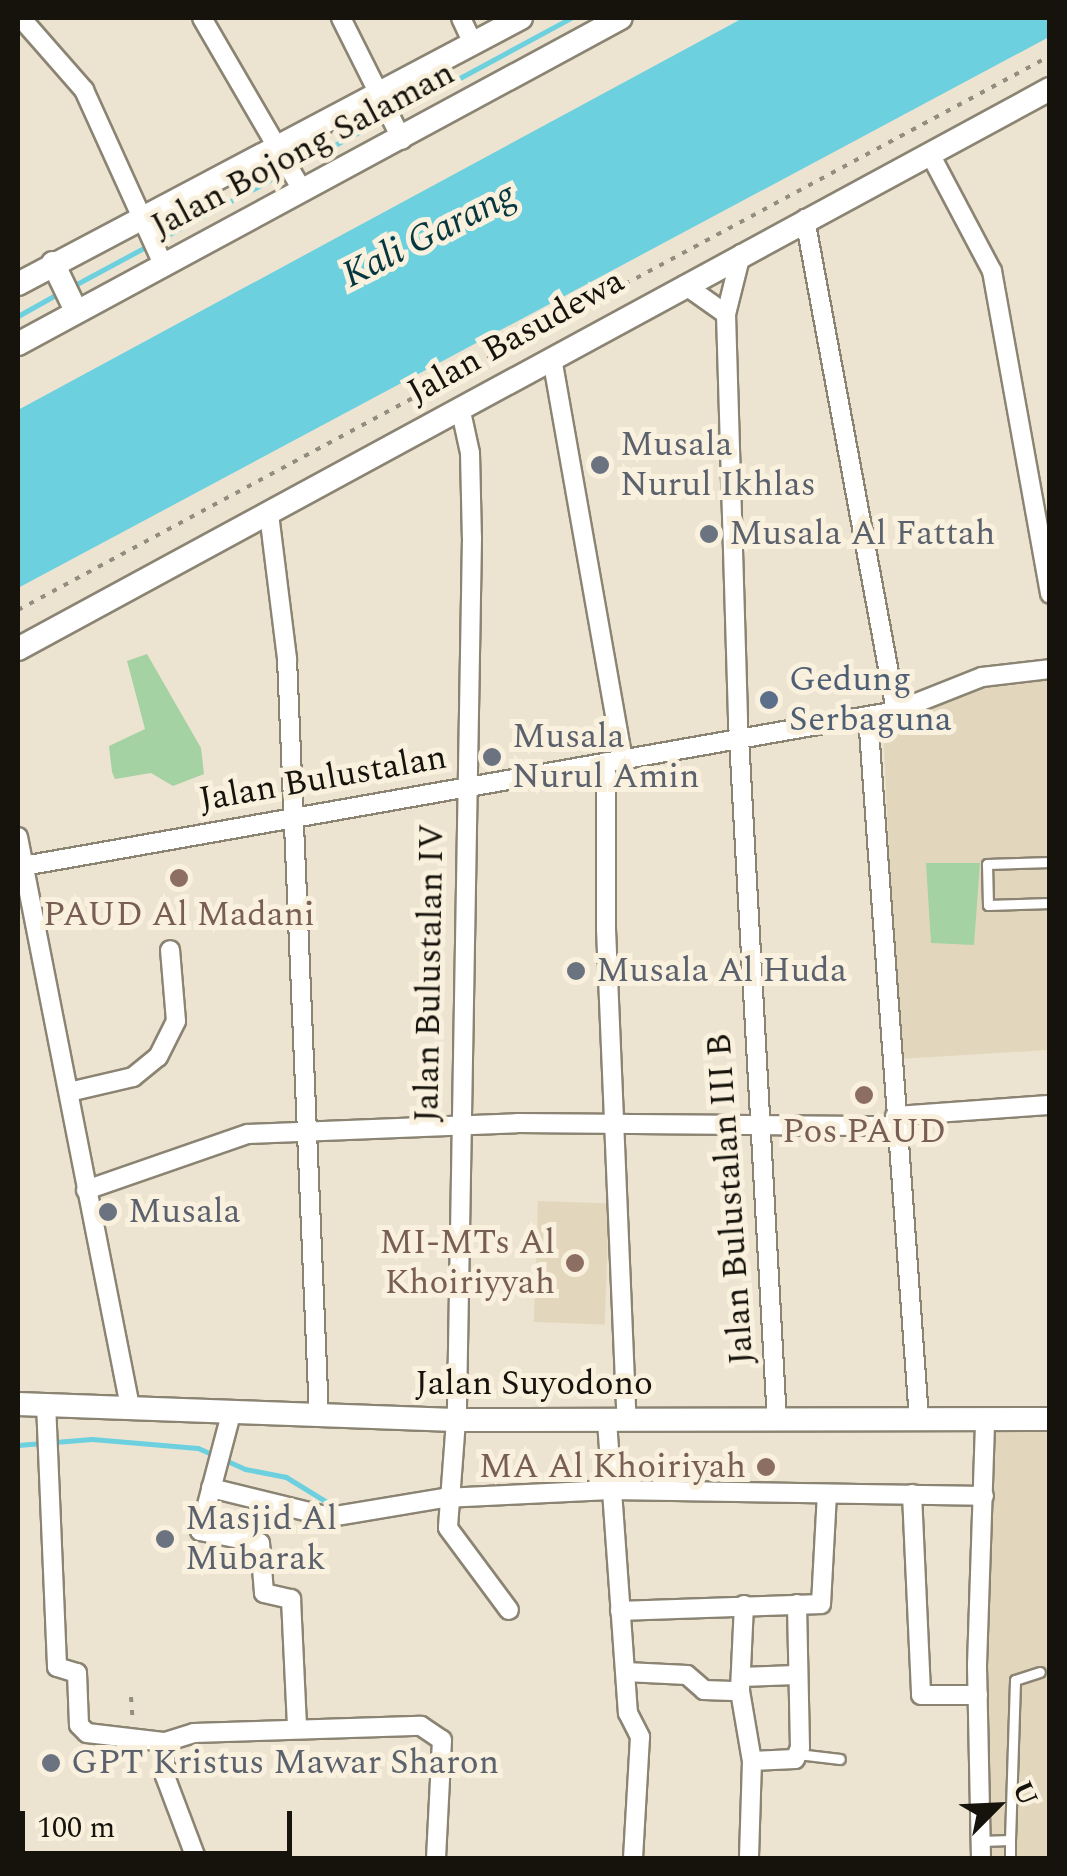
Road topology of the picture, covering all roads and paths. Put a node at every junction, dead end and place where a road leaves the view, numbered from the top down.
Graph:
1 (20, 18) edge
2 (202, 18) edge
3 (341, 18) edge
4 (461, 18) edge
5 (521, 18) edge
6 (621, 18) edge
7 (473, 44) junction
8 (1050, 56) edge
9 (1050, 89) edge
10 (380, 95) junction
11 (401, 138) junction
12 (279, 146) junction
13 (930, 154) junction
14 (299, 182) junction
15 (805, 219) junction
16 (142, 222) junction
17 (741, 254) junction
18 (160, 257) junction
19 (55, 268) junction
20 (18, 284) edge
21 (685, 285) junction
22 (73, 305) junction
23 (726, 314) junction
24 (18, 344) edge
25 (552, 358) junction
26 (460, 407) junction
27 (269, 514) junction
28 (1050, 594) edge
29 (18, 610) edge
30 (18, 650) edge
31 (1050, 669) edge
32 (896, 711) junction
33 (868, 716) junction
34 (739, 738) junction
35 (614, 760) junction
36 (465, 787) junction
37 (295, 815) junction
38 (18, 836) edge
39 (1050, 862) edge
40 (21, 866) edge
41 (1050, 903) edge
42 (170, 950) dead end
43 (69, 1092) junction
44 (1050, 1105) edge
45 (896, 1121) junction
46 (460, 1125) junction
47 (614, 1126) junction
48 (309, 1130) junction
49 (756, 1130) junction
50 (86, 1190) junction
51 (46, 1402) junction
52 (18, 1404) edge
53 (130, 1406) junction
54 (231, 1414) junction
55 (318, 1415) junction
56 (1050, 1419) edge
57 (455, 1420) junction
58 (617, 1420) junction
59 (919, 1420) junction
60 (985, 1420) junction
61 (777, 1421) junction
62 (211, 1488) junction
63 (610, 1491) junction
64 (826, 1496) junction
65 (912, 1496) junction
66 (984, 1496) junction
67 (449, 1505) junction
68 (744, 1604) junction
69 (796, 1604) junction
70 (509, 1610) dead end
71 (620, 1612) junction
72 (626, 1672) junction
73 (1040, 1672) dead end
74 (796, 1676) junction
75 (741, 1684) junction
76 (978, 1695) junction
77 (131, 1697) dead end
78 (297, 1728) junction
79 (134, 1738) junction
80 (166, 1742) junction
81 (798, 1754) junction
82 (840, 1759) dead end
83 (752, 1762) junction
84 (1010, 1840) junction
85 (981, 1850) edge
86 (196, 1858) edge
87 (436, 1858) edge
88 (633, 1858) edge
89 (748, 1858) edge
90 (1010, 1858) edge

1 - 16 street
2 - 12 street
3 - 10 street
4 - 7 street
5 - 7 street
6 - 11 street, Jalan Bojong Salaman
7 - 10 street
8 - 29 path
9 - 13 street, Jalan Basudewa
10 - 11 street
10 - 12 street
11 - 14 street, Jalan Bojong Salaman
12 - 14 street
12 - 16 street
13 - 15 street, Jalan Basudewa
13 - 28 street
14 - 18 street, Jalan Bojong Salaman
15 - 17 street, Jalan Basudewa
15 - 32 street
16 - 18 street
16 - 19 street
17 - 21 street, Jalan Basudewa
17 - 23 street, Jalan Bulustalan III B
18 - 22 street, Jalan Bojong Salaman
19 - 20 street
19 - 22 street
21 - 23 street
21 - 25 street, Jalan Basudewa
22 - 24 street, Jalan Bojong Salaman
23 - 34 street, Jalan Bulustalan III B
25 - 26 street, Jalan Basudewa
25 - 35 street
26 - 27 street, Jalan Basudewa
26 - 36 street, Jalan Bulustalan IV
27 - 30 street, Jalan Basudewa
27 - 37 street
31 - 32 street, Jalan Bulustalan
32 - 33 street, Jalan Bulustalan
33 - 34 street, Jalan Bulustalan
33 - 45 street
34 - 35 street, Jalan Bulustalan
34 - 49 street, Jalan Bulustalan III B
35 - 36 street, Jalan Bulustalan
35 - 47 street
36 - 37 street, Jalan Bulustalan
36 - 46 street, Jalan Bulustalan IV
37 - 40 street, Jalan Bulustalan
37 - 48 street
38 - 40 street
39 - 41 lane
40 - 43 street
42 - 43 street
43 - 50 street
44 - 45 street
45 - 49 street
45 - 59 street
46 - 47 street
46 - 48 street
46 - 57 street, Jalan Bulustalan IV
47 - 49 street
47 - 58 street
48 - 50 street
48 - 55 street
49 - 61 street, Jalan Bulustalan III B
50 - 53 street
51 - 52 street, Jalan Suyodono
51 - 53 street, Jalan Suyodono
51 - 79 street
53 - 54 street, Jalan Suyodono
54 - 55 street, Jalan Suyodono
54 - 62 street
55 - 57 street, Jalan Suyodono
56 - 60 street, Jalan Suyodono
57 - 58 street, Jalan Suyodono
57 - 67 street, Jalan Bulustalan IV
58 - 61 street, Jalan Suyodono
58 - 63 street
59 - 60 street, Jalan Suyodono
59 - 61 street, Jalan Suyodono
60 - 66 street
62 - 67 street
62 - 78 street
63 - 64 street
63 - 67 street
63 - 71 street
64 - 65 street
64 - 69 street
65 - 66 street
65 - 76 street
66 - 76 street
67 - 70 street
68 - 69 street
68 - 71 street
68 - 75 street
69 - 74 street
71 - 72 street
72 - 75 street
72 - 88 street
73 - 84 lane
74 - 75 street
74 - 81 street
75 - 83 street
76 - 85 street
77 - 79 path
78 - 80 street
78 - 87 street
79 - 80 street
80 - 86 street
81 - 82 lane
81 - 83 street
83 - 89 street
84 - 85 lane
84 - 90 lane

